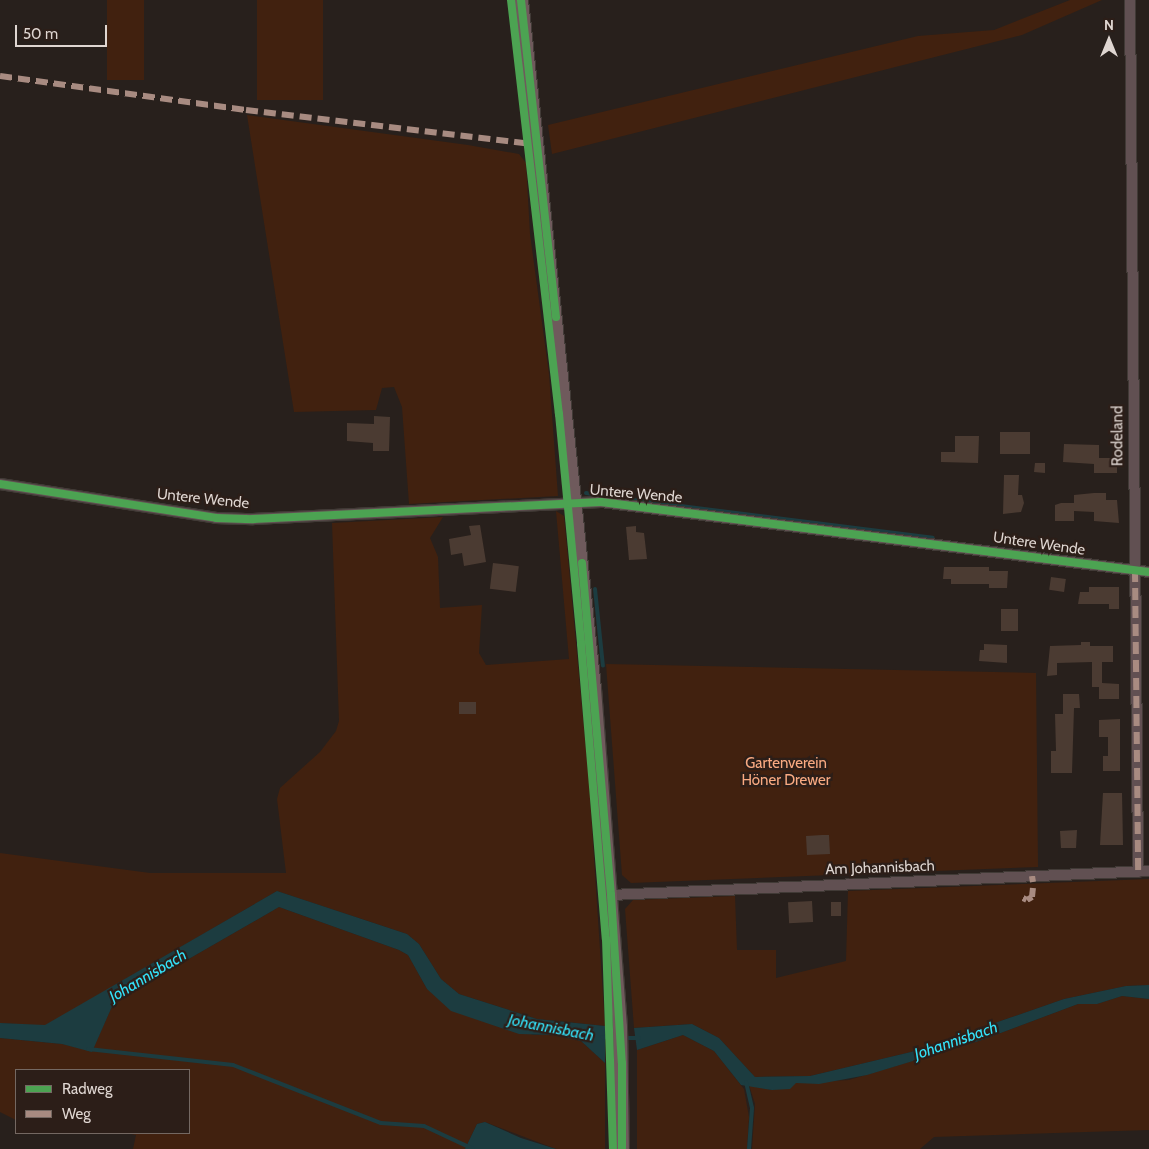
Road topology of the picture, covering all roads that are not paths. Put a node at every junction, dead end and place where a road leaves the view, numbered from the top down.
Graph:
1 (521, 0) edge
2 (1130, 0) edge
3 (0, 484) edge
4 (576, 503) junction
5 (1134, 570) junction
6 (1149, 572) edge
7 (1149, 871) edge
8 (1138, 872) junction
9 (611, 895) junction
10 (622, 1149) edge

1 - 4 street
2 - 5 street, Rodeland
3 - 4 street, Untere Wende
4 - 5 street, Untere Wende
4 - 9 street
5 - 6 street, Untere Wende
5 - 8 street, Rodeland
7 - 8 street, Am Johannisbach
8 - 9 street, Am Johannisbach
9 - 10 street

